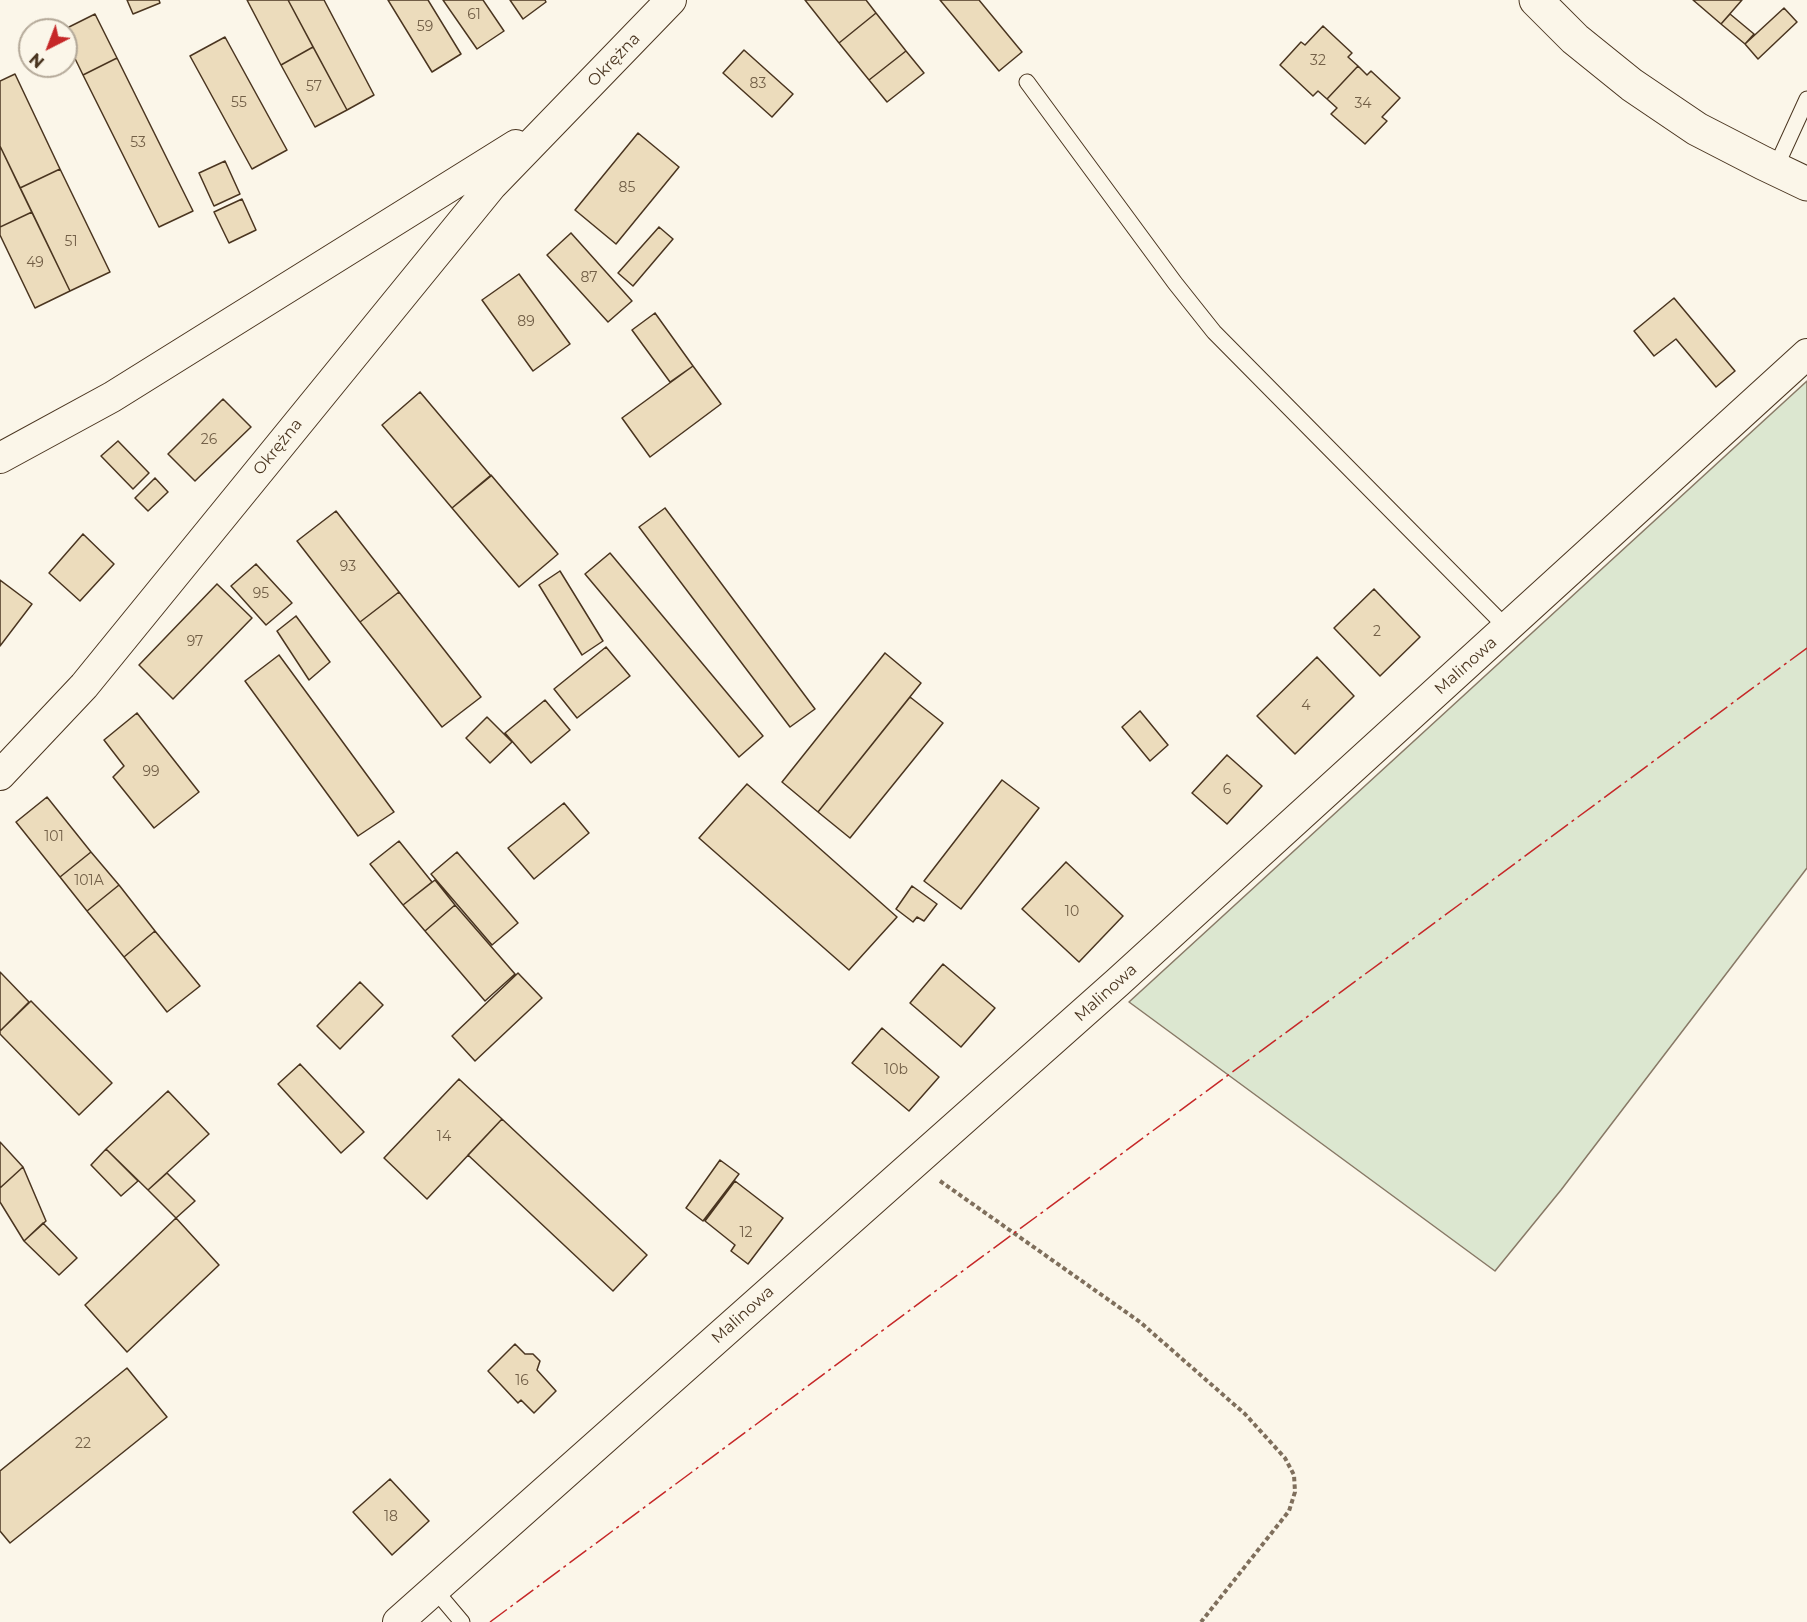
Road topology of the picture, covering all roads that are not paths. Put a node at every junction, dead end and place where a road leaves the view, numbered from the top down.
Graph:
1 (671, 0) edge
2 (1536, 0) edge
3 (1027, 82) dead end
4 (1807, 99) edge
5 (556, 119) junction
6 (1775, 169) junction
7 (1807, 184) edge
8 (1807, 354) edge
9 (0, 458) edge
10 (1507, 628) junction
11 (0, 775) edge
12 (435, 1590) junction
13 (398, 1622) edge
14 (462, 1622) edge

1 - 5 street, Okrężna
2 - 6 street
3 - 10 lane
4 - 6 lane
5 - 9 street, Okrężna
5 - 11 street, Okrężna
6 - 7 street
8 - 10 street, Malinowa
10 - 12 street, Malinowa
12 - 13 street, Malinowa
12 - 14 lane

